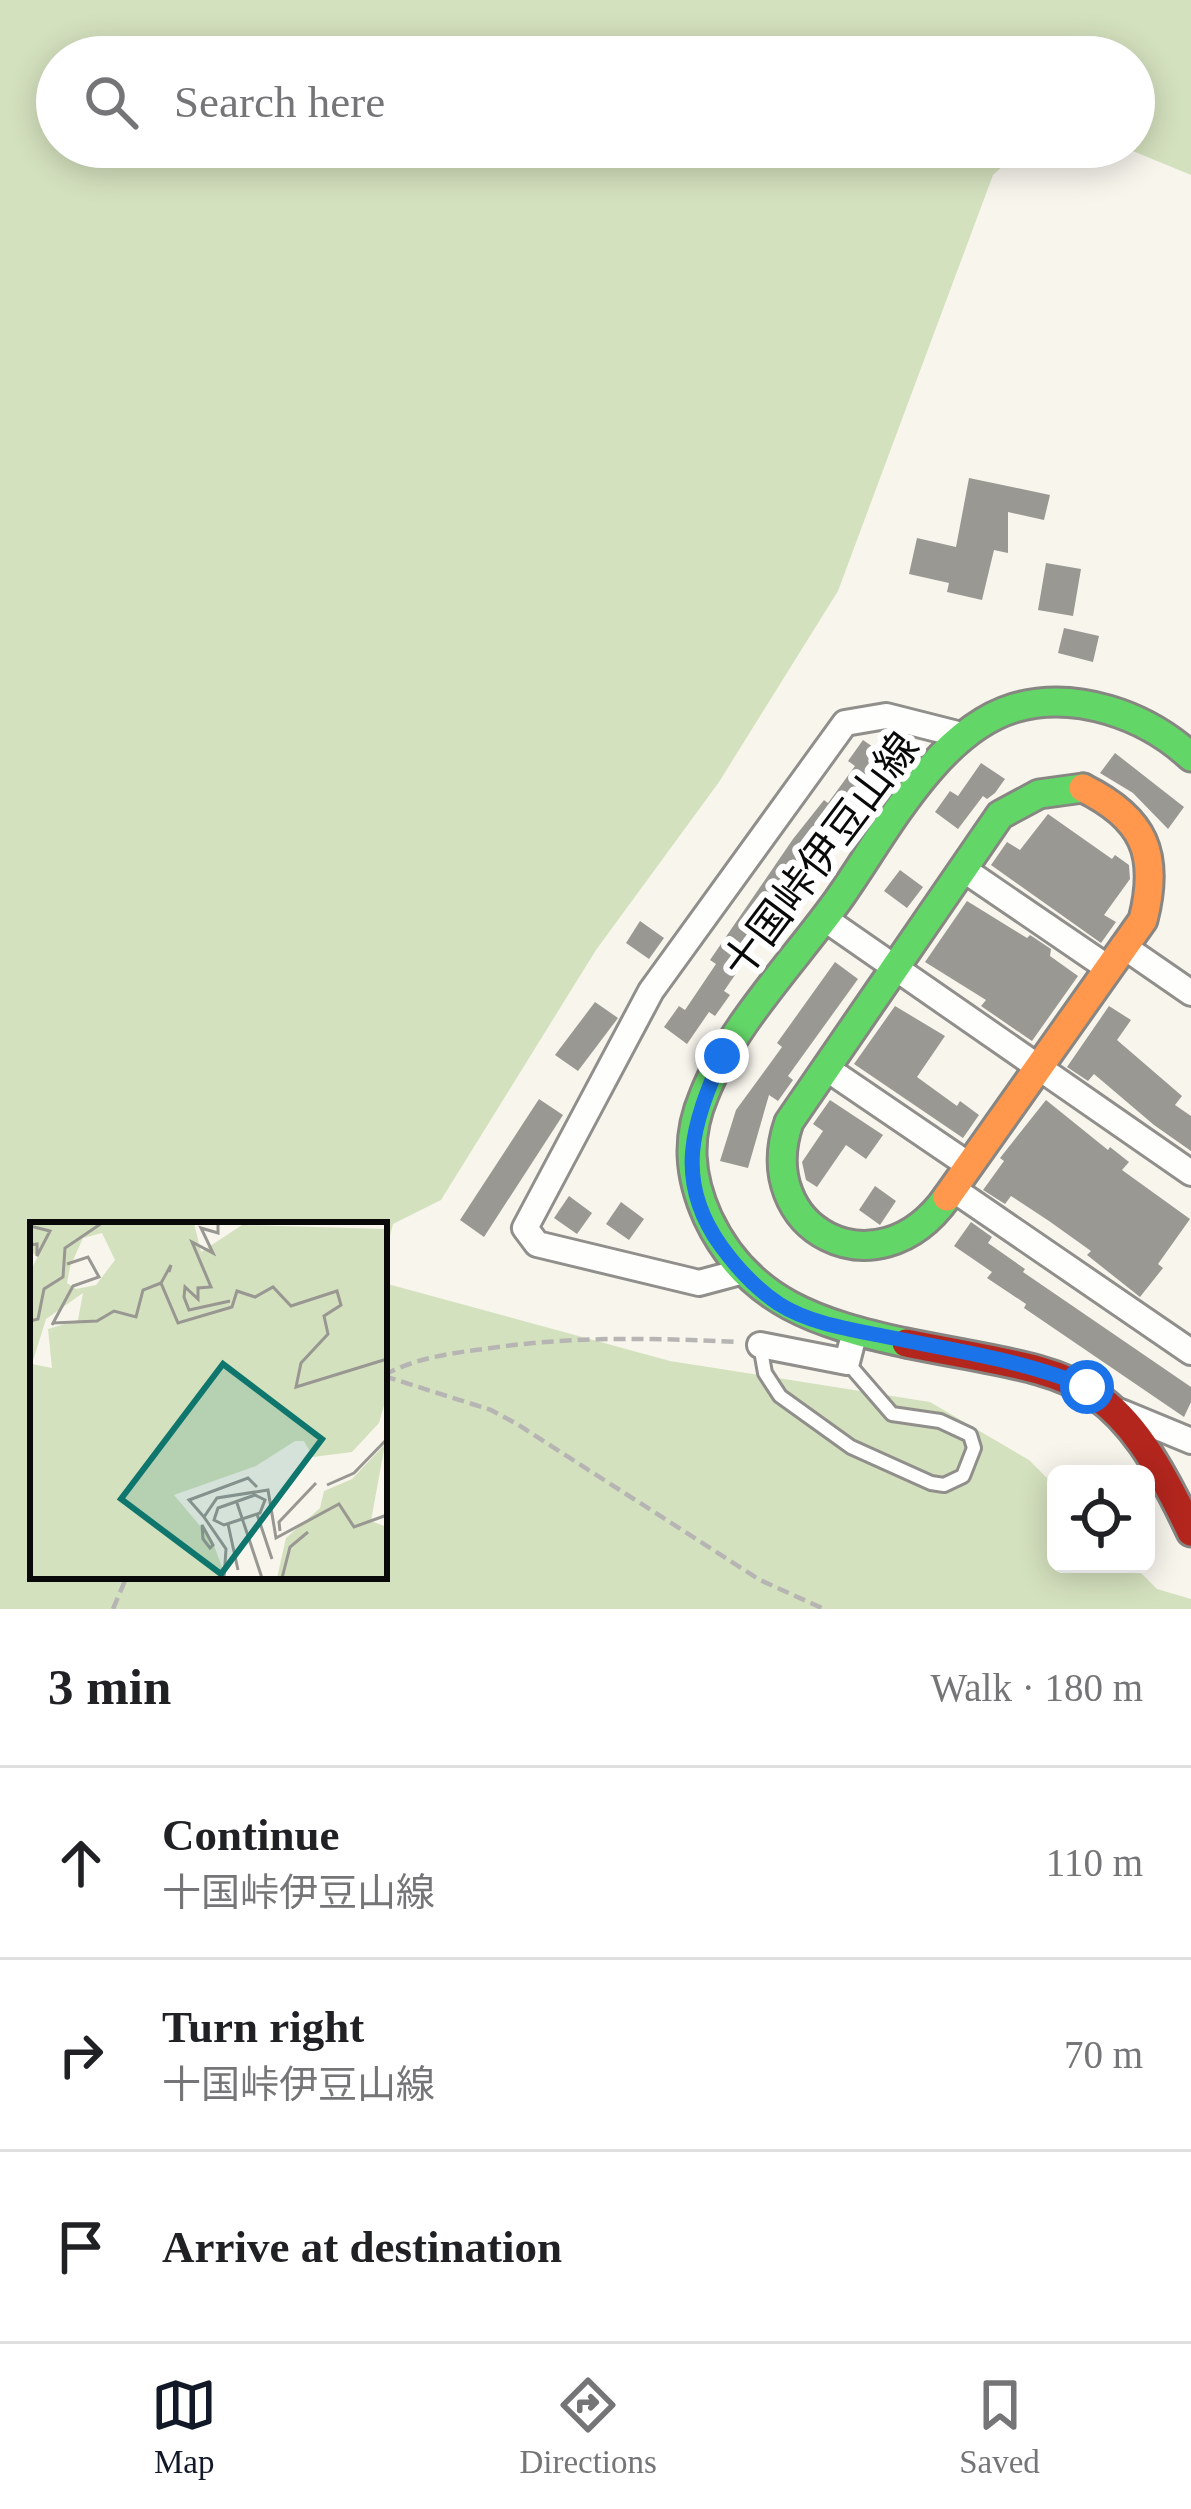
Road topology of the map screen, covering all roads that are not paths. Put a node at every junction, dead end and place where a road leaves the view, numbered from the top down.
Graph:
1 (965, 736) junction
2 (1191, 758) edge
3 (963, 868) junction
4 (825, 919) junction
5 (1116, 957) junction
6 (896, 966) junction
7 (1191, 993) edge
8 (1039, 1067) junction
9 (826, 1068) junction
10 (1191, 1173) edge
11 (962, 1177) junction
12 (740, 1272) junction
13 (855, 1331) junction
14 (760, 1345) joint
15 (1191, 1352) edge
16 (847, 1362) junction
17 (1119, 1412) junction
18 (1191, 1441) edge
19 (1191, 1532) edge

1 - 2 main road, 十国峠伊豆山線
1 - 4 main road, 十国峠伊豆山線
1 - 12 street
3 - 5 street
3 - 5 main road
3 - 6 main road
4 - 6 street
4 - 12 main road, 十国峠伊豆山線
5 - 7 street
5 - 8 main road
6 - 8 street
6 - 9 main road
8 - 10 street
8 - 11 main road
9 - 11 street
9 - 11 main road
11 - 15 street
12 - 13 main road, 十国峠伊豆山線
13 - 16 street
13 - 17 main road, 十国峠伊豆山線
14 - 16 street
14 - 16 lane
17 - 18 street
17 - 19 main road, 十国峠伊豆山線

